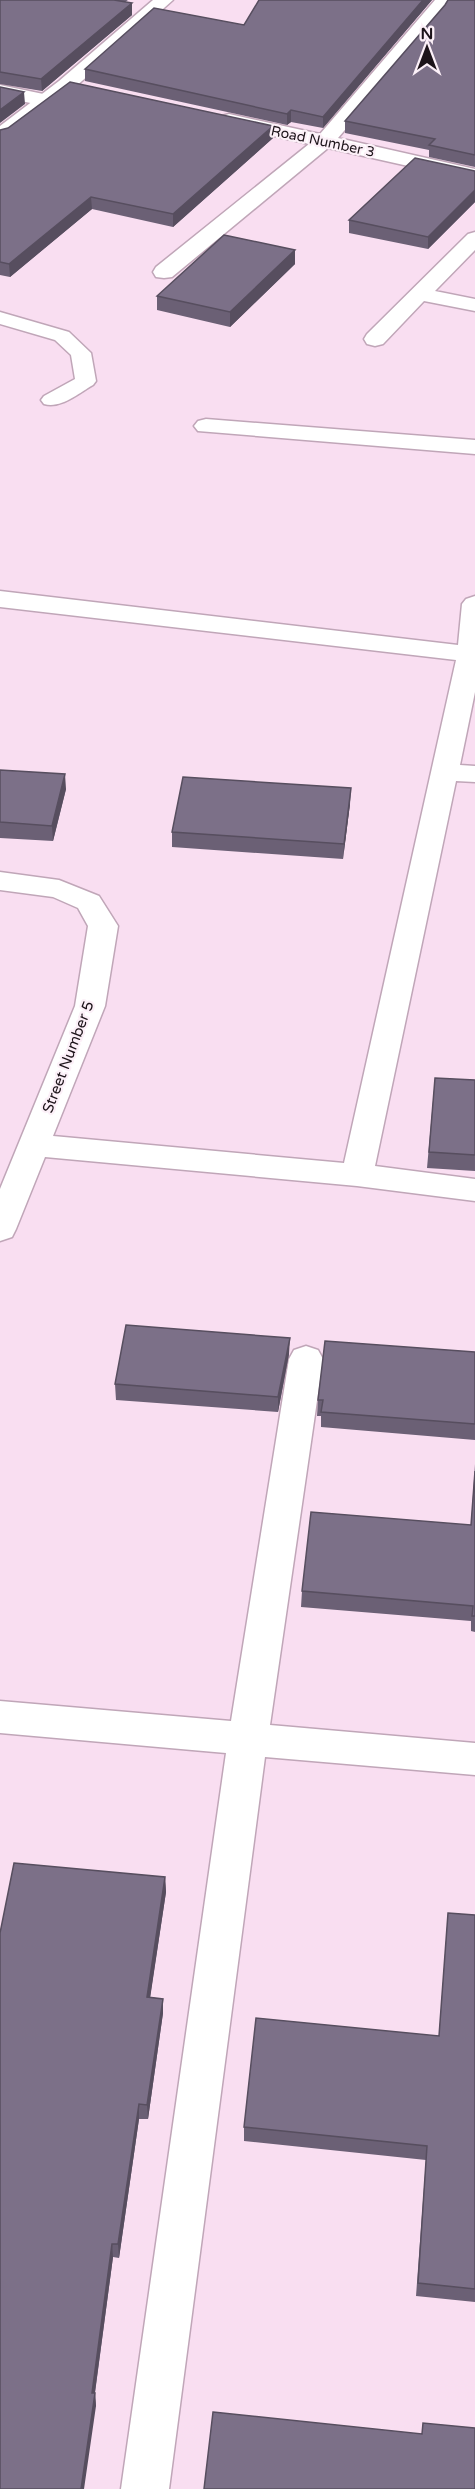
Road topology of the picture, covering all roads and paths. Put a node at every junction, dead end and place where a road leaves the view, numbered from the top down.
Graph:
1 (164, 0) edge
2 (444, 0) edge
3 (66, 85) junction
4 (88, 90) edge
5 (0, 91) edge
6 (46, 100) junction
7 (212, 117) edge
8 (0, 135) edge
9 (325, 141) junction
10 (475, 175) edge
11 (475, 238) edge
12 (164, 272) dead end
13 (419, 294) junction
14 (475, 305) edge
15 (0, 318) edge
16 (375, 339) dead end
17 (51, 400) dead end
18 (206, 426) dead end
19 (475, 447) edge
20 (0, 599) edge
21 (475, 604) edge
22 (470, 654) junction
23 (444, 772) junction
24 (475, 774) edge
25 (0, 881) edge
26 (33, 1145) junction
27 (357, 1175) junction
28 (475, 1190) edge
29 (0, 1229) edge
30 (306, 1359) dead end
31 (0, 1717) edge
32 (248, 1739) junction
33 (475, 1759) edge
34 (145, 2489) edge

1 - 3 street
2 - 9 street
3 - 4 street
3 - 6 street
5 - 6 street
6 - 8 street
7 - 9 street, Road Number 3
9 - 10 street, Road Number 3
9 - 12 street
11 - 13 street
13 - 14 street
13 - 16 street
15 - 17 lane
18 - 19 street
20 - 22 street
21 - 22 street
22 - 23 street
23 - 24 street
23 - 27 street
25 - 26 street, Street Number 5
26 - 27 street
26 - 29 street, Street Number 5
27 - 28 street
30 - 32 street
31 - 32 street
32 - 33 street
32 - 34 street

